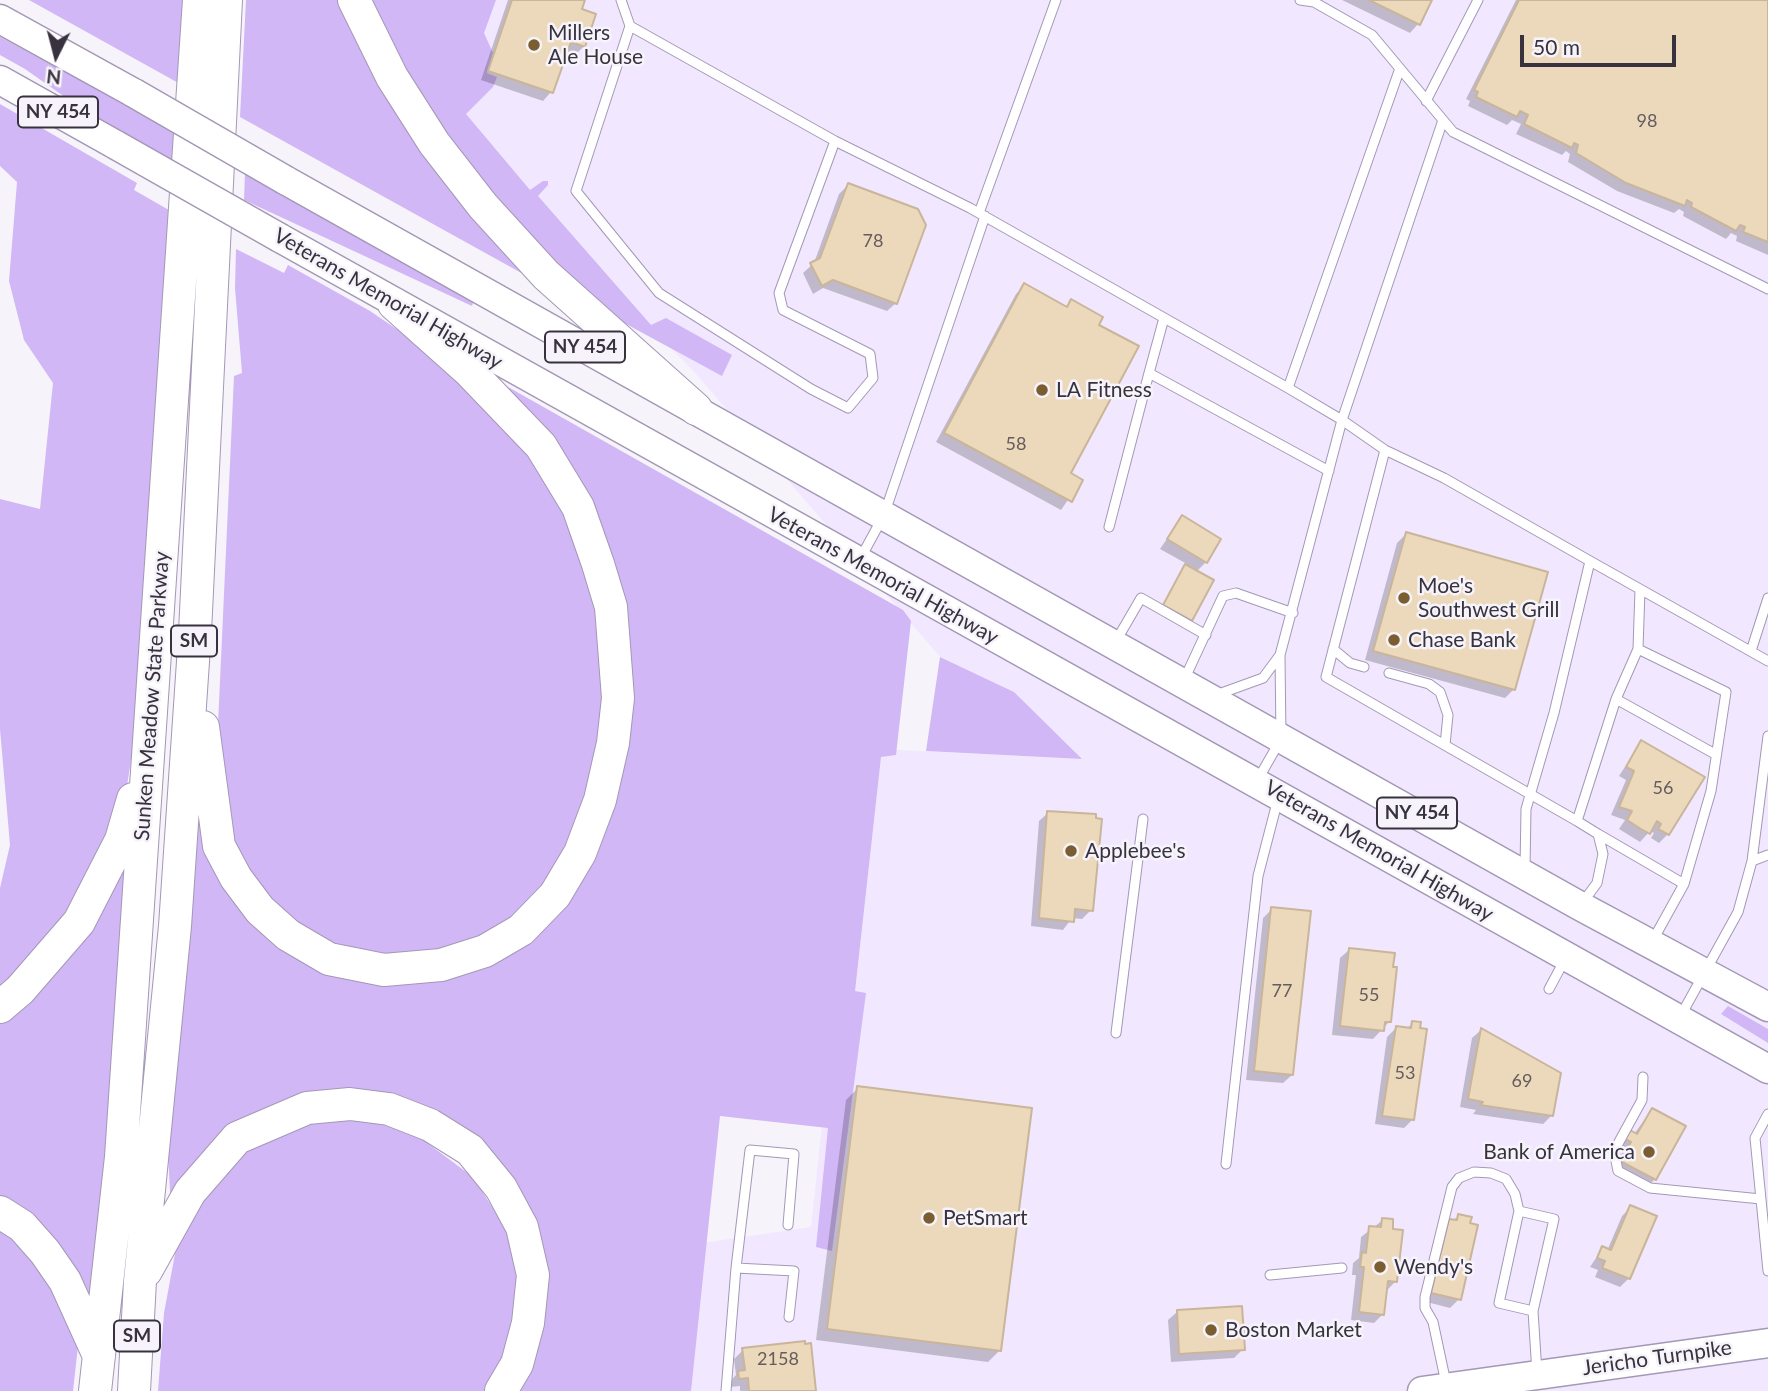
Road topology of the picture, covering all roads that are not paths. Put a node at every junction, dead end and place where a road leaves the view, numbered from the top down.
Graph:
1 (199, 0) edge
2 (226, 0) edge
3 (354, 0) edge
4 (621, 0) edge
5 (1056, 0) edge
6 (1300, 0) edge
7 (1478, 0) edge
8 (0, 19) edge
9 (630, 26) junction
10 (1399, 71) junction
11 (0, 80) edge
12 (1426, 101) junction
13 (1443, 120) junction
14 (835, 141) junction
15 (982, 215) junction
16 (1768, 289) edge
17 (394, 304) junction
18 (1164, 318) junction
19 (1149, 373) junction
20 (1288, 388) junction
21 (696, 409) junction
22 (1342, 420) junction
23 (1385, 450) junction
24 (1329, 471) junction
25 (884, 515) junction
26 (1109, 527) dead end
27 (1590, 561) junction
28 (858, 563) junction
29 (1640, 589) junction
30 (1768, 598) edge
31 (1293, 613) junction
32 (195, 632) junction
33 (1206, 635) junction
34 (1115, 645) junction
35 (1333, 649) junction
36 (1638, 649) junction
37 (1751, 651) junction
38 (1280, 655) junction
39 (1768, 661) edge
40 (1364, 667) dead end
41 (1389, 673) dead end
42 (1183, 682) junction
43 (1210, 697) junction
44 (1616, 699) junction
45 (1768, 736) edge
46 (1281, 739) junction
47 (149, 743) junction
48 (1446, 745) junction
49 (1715, 754) junction
50 (1268, 787) junction
51 (1531, 794) junction
52 (1143, 819) dead end
53 (1577, 821) junction
54 (1598, 834) junction
55 (1768, 855) edge
56 (1752, 861) junction
57 (1525, 873) junction
58 (1684, 884) junction
59 (1580, 906) junction
60 (1651, 944) junction
61 (1567, 956) junction
62 (1705, 974) junction
63 (1549, 989) dead end
64 (0, 1007) edge
65 (1768, 1007) edge
66 (1678, 1019) junction
67 (1116, 1033) dead end
68 (1768, 1069) edge
69 (1643, 1077) dead end
70 (1768, 1114) edge
71 (1226, 1164) dead end
72 (1761, 1199) junction
73 (1519, 1211) junction
74 (0, 1212) edge
75 (788, 1224) dead end
76 (736, 1268) junction
77 (1342, 1268) dead end
78 (1768, 1271) edge
79 (1270, 1275) dead end
80 (140, 1281) junction
81 (1533, 1311) junction
82 (789, 1317) dead end
83 (1768, 1343) edge
84 (99, 1356) junction
85 (1538, 1375) junction
86 (1434, 1389) edge
87 (95, 1391) edge
88 (134, 1391) edge
89 (501, 1391) edge
90 (726, 1391) edge

1 - 47 highway, Sunken Meadow State Parkway / SM
2 - 32 highway, Sunken Meadow State Parkway / SM
3 - 21 highway
4 - 9 lane
5 - 15 lane
6 - 10 lane
7 - 12 lane
8 - 21 main road, NY 454, bridge
9 - 14 lane
9 - 14 lane
10 - 12 lane
10 - 20 lane
11 - 17 main road, Veterans Memorial Highway / NY 454, bridge
12 - 13 lane
13 - 16 lane
13 - 22 lane
14 - 15 lane
15 - 18 lane
15 - 25 lane
17 - 28 main road, Veterans Memorial Highway / NY 454
17 - 32 highway
18 - 19 lane
18 - 20 lane
19 - 24 lane
19 - 26 lane
20 - 22 lane
21 - 25 main road, NY 454
22 - 23 lane
22 - 24 lane
23 - 27 lane
23 - 35 lane
24 - 31 lane
25 - 28 lane
25 - 34 main road, NY 454
27 - 29 lane
27 - 51 lane
28 - 50 main road, Veterans Memorial Highway / NY 454
29 - 36 lane
29 - 37 lane
30 - 37 lane
31 - 33 lane
31 - 38 lane
32 - 80 highway, Sunken Meadow State Parkway / SM
33 - 34 lane
33 - 42 lane
34 - 42 main road, NY 454
35 - 40 lane
35 - 48 lane
36 - 44 lane
36 - 49 lane
37 - 39 lane
38 - 43 lane
38 - 46 lane
41 - 48 lane
42 - 43 main road, NY 454
43 - 46 main road, NY 454
44 - 49 lane
44 - 53 lane
45 - 56 lane
46 - 50 lane
46 - 57 main road, NY 454
47 - 64 highway
47 - 84 highway, Sunken Meadow State Parkway / SM
48 - 51 lane
49 - 58 lane
50 - 61 main road, Veterans Memorial Highway / NY 454
50 - 71 lane
51 - 53 lane
51 - 57 lane
52 - 67 lane
53 - 54 lane
54 - 58 lane
54 - 59 lane
55 - 56 lane
56 - 62 lane
57 - 59 main road, NY 454
58 - 60 lane
59 - 60 main road, NY 454
60 - 62 main road, NY 454
61 - 63 lane
61 - 66 main road, Veterans Memorial Highway / NY 454
62 - 65 main road, NY 454
62 - 66 lane
66 - 68 main road, Veterans Memorial Highway / NY 454
69 - 72 lane
70 - 72 lane
72 - 78 lane
73 - 81 lane
73 - 81 lane
73 - 86 lane
74 - 84 highway
75 - 76 lane
76 - 82 lane
76 - 90 lane
77 - 79 lane
80 - 88 highway, Sunken Meadow State Parkway / SM
80 - 89 highway
81 - 85 lane
83 - 85 main road, Jericho Turnpike
84 - 87 highway, Sunken Meadow State Parkway / SM
85 - 86 main road, Jericho Turnpike

